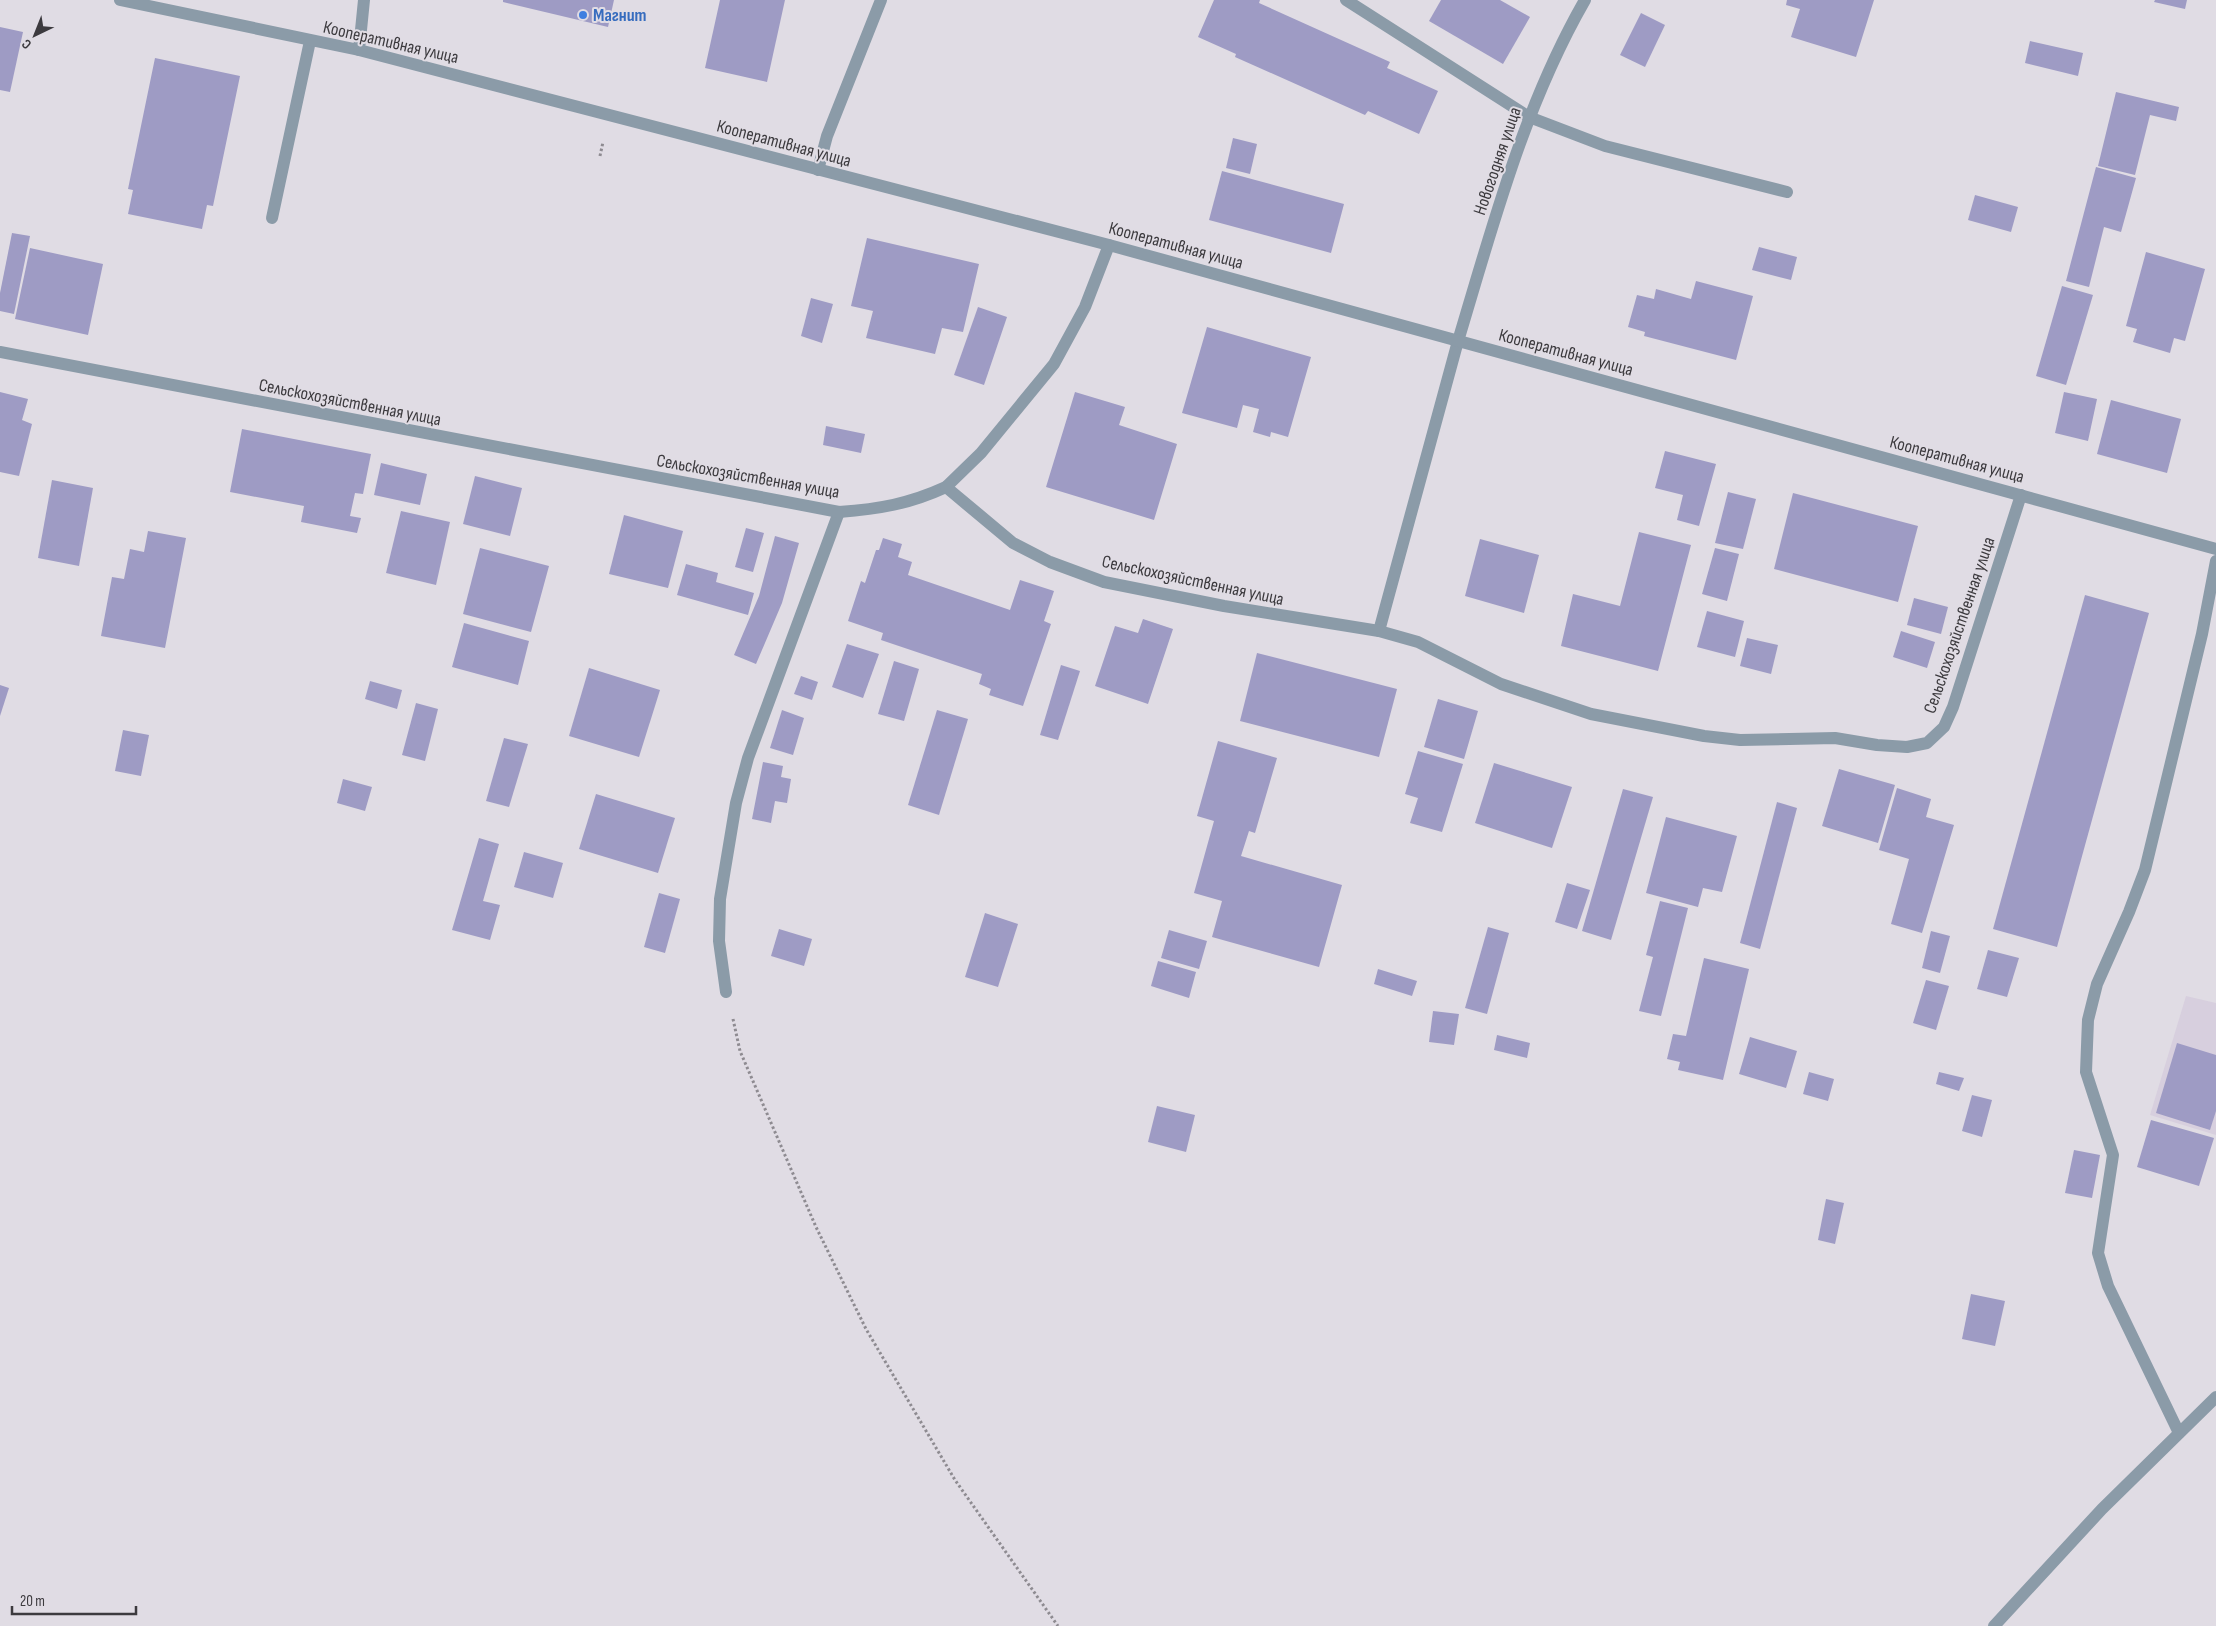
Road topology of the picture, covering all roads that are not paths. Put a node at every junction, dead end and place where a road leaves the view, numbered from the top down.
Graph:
1 (120, 0) edge
2 (364, 0) edge
3 (881, 0) edge
4 (1346, 0) edge
5 (1585, 0) edge
6 (310, 41) junction
7 (359, 50) junction
8 (1529, 117) junction
9 (818, 170) junction
10 (1787, 192) dead end
11 (272, 218) dead end
12 (1109, 245) junction
13 (1458, 341) junction
14 (0, 352) edge
15 (946, 487) junction
16 (2021, 495) junction
17 (838, 512) junction
18 (2216, 549) edge
19 (2216, 561) edge
20 (1379, 631) junction
21 (726, 992) road end
22 (2216, 1397) edge
23 (2179, 1433) junction
24 (1994, 1626) edge

1 - 6 street, Кооперативная улица
2 - 7 street
3 - 9 street
4 - 8 street
5 - 8 street, Новогодняя улица
6 - 7 street, Кооперативная улица
6 - 11 street
7 - 9 street, Кооперативная улица
8 - 10 street
8 - 13 street, Новогодняя улица
9 - 12 street, Кооперативная улица
12 - 13 street, Кооперативная улица
12 - 15 street
13 - 16 street, Кооперативная улица
13 - 20 street, Новогодняя улица
14 - 17 street, Сельскохозяйственная улица
15 - 17 street, Сельскохозяйственная улица
15 - 20 street, Сельскохозяйственная улица
16 - 18 street, Кооперативная улица
16 - 20 street, Сельскохозяйственная улица
17 - 21 street
19 - 23 street
22 - 23 street
23 - 24 street

